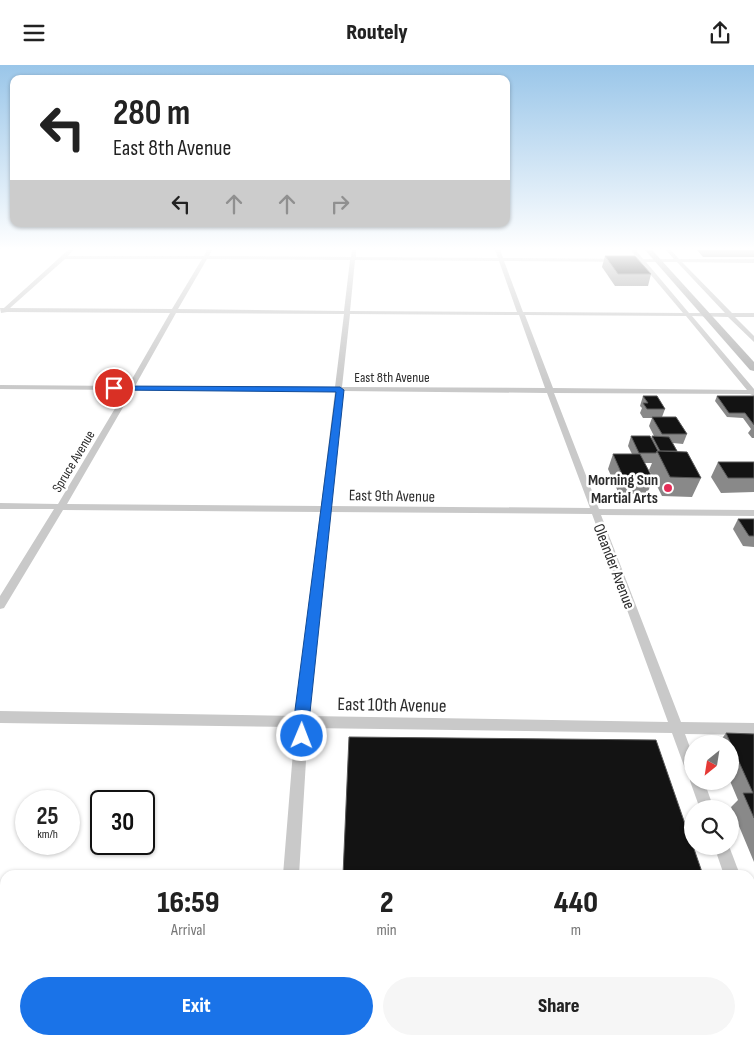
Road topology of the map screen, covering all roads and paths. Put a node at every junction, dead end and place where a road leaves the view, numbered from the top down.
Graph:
1 (19, 296) edge
2 (182, 296) edge
3 (348, 296) edge
4 (514, 296) edge
5 (672, 296) edge
6 (688, 296) edge
7 (700, 296) edge
8 (711, 296) edge
9 (3, 310) edge
10 (172, 311) junction
11 (346, 312) junction
12 (521, 313) junction
13 (0, 315) edge
14 (688, 315) junction
15 (705, 315) junction
16 (718, 315) junction
17 (730, 315) junction
18 (754, 315) edge
19 (754, 340) edge
20 (754, 354) edge
21 (754, 369) edge
22 (0, 387) edge
23 (131, 388) junction
24 (340, 390) junction
25 (550, 391) junction
26 (754, 392) edge
27 (0, 506) edge
28 (61, 507) junction
29 (325, 509) junction
30 (594, 511) junction
31 (754, 513) edge
32 (0, 605) edge
33 (0, 717) edge
34 (302, 721) junction
35 (677, 728) junction
36 (754, 729) edge
37 (684, 747) edge
38 (724, 855) edge
39 (291, 870) edge
40 (730, 870) edge

1 - 9 street
2 - 10 street, Spruce Avenue
3 - 11 street
4 - 12 street, Oleander Avenue
5 - 14 street
6 - 15 main road
7 - 16 main road
8 - 17 street
9 - 10 street
9 - 13 street
10 - 11 street
10 - 23 street, Spruce Avenue
11 - 12 street
11 - 24 street
12 - 14 street
12 - 25 street, Oleander Avenue
14 - 15 street
14 - 26 street
15 - 16 street
15 - 21 main road
16 - 17 street
16 - 20 main road
17 - 18 street
17 - 19 street
22 - 23 street, East 8th Avenue
23 - 24 street, East 8th Avenue
23 - 28 street, Spruce Avenue
24 - 25 street, East 8th Avenue
24 - 29 street
25 - 26 street, East 8th Avenue
25 - 30 street, Oleander Avenue
27 - 28 street, East 9th Avenue
28 - 29 street, East 9th Avenue
28 - 32 street, Spruce Avenue
29 - 30 street, East 9th Avenue
29 - 34 street
30 - 31 street, East 9th Avenue
30 - 35 street, Oleander Avenue
33 - 34 street, East 10th Avenue
34 - 35 street, East 10th Avenue
34 - 39 street
35 - 36 street, East 10th Avenue
35 - 37 street, Oleander Avenue
38 - 40 street

